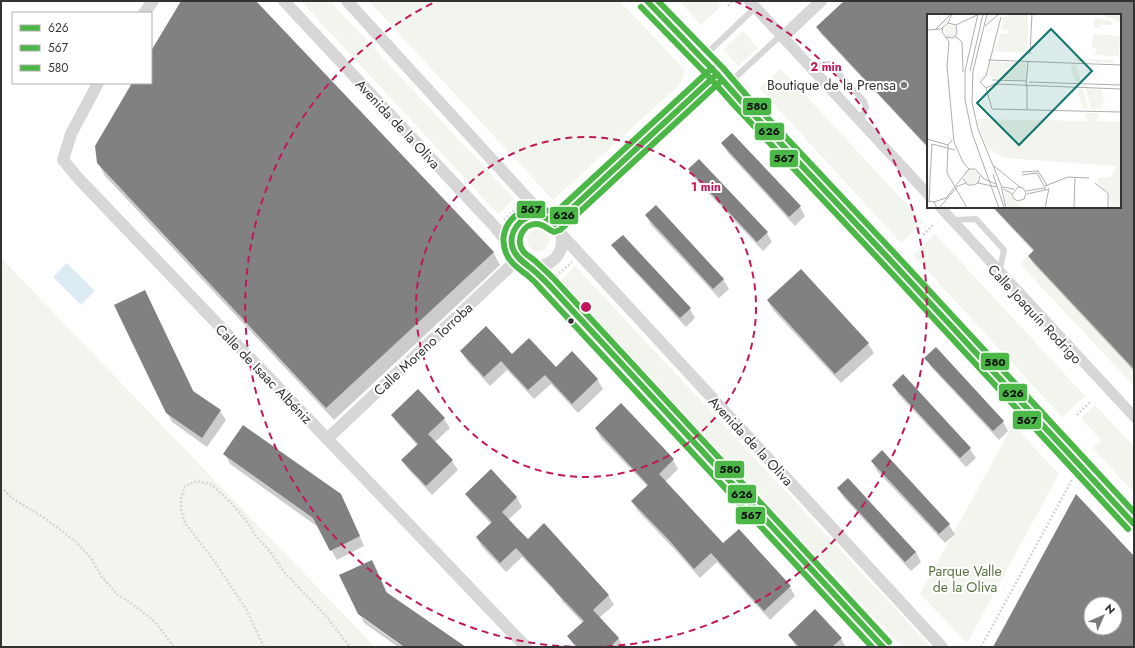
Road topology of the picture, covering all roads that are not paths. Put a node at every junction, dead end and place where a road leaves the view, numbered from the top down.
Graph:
1 (153, 1) edge
2 (284, 1) edge
3 (347, 1) edge
4 (647, 1) edge
5 (746, 1) edge
6 (752, 1) edge
7 (813, 1) edge
8 (821, 1) edge
9 (756, 8) junction
10 (145, 12) edge
11 (781, 34) junction
12 (702, 58) junction
13 (813, 67) junction
14 (717, 74) junction
15 (97, 84) edge
16 (727, 85) junction
17 (861, 118) junction
18 (927, 190) edge
19 (927, 197) edge
20 (938, 208) edge
21 (944, 208) edge
22 (954, 220) junction
23 (554, 225) junction
24 (512, 248) junction
25 (518, 259) junction
26 (528, 266) junction
27 (1000, 269) junction
28 (1134, 413) edge
29 (1134, 420) edge
30 (326, 439) junction
31 (1134, 524) edge
32 (526, 647) edge
33 (883, 647) edge
34 (942, 647) edge

1 - 10 street
2 - 24 street, Avenida de la Oliva
3 - 23 street, Avenida de la Oliva
4 - 12 street
5 - 9 lane
6 - 9 lane
7 - 11 street
8 - 11 street
9 - 11 lane
9 - 12 lane
11 - 13 lane
11 - 16 lane
11 - 19 lane
12 - 14 street
13 - 17 lane
13 - 17 lane
14 - 16 street
14 - 23 street
15 - 30 street, Calle de Isaac Albéniz
16 - 31 street
17 - 18 lane
20 - 29 lane, Calle Joaquín Rodrigo
21 - 22 lane, Calle Joaquín Rodrigo
22 - 27 lane, Calle Joaquín Rodrigo
22 - 27 lane
23 - 24 street
23 - 26 street
23 - 34 street, Avenida de la Oliva
24 - 25 street
25 - 26 street
25 - 30 street, Calle Moreno Torroba
26 - 33 street
27 - 28 lane, Calle Joaquín Rodrigo
30 - 32 street, Calle de Isaac Albéniz

